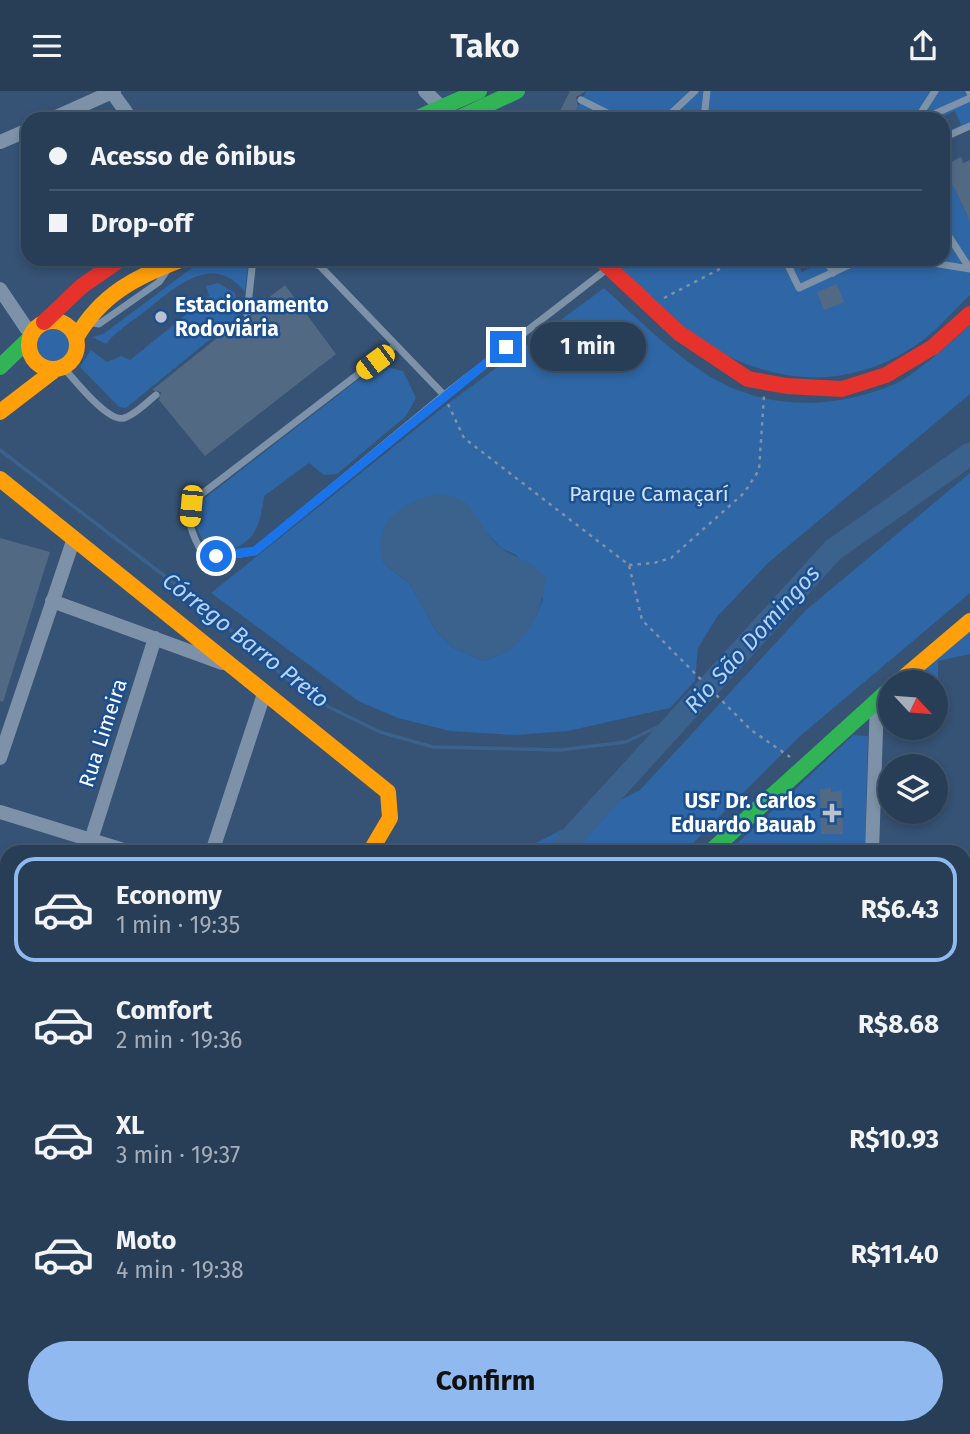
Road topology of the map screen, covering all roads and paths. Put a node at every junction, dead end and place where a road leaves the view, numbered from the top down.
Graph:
1 (112, 91) edge
2 (425, 91) edge
3 (479, 91) edge
4 (517, 91) edge
5 (695, 91) edge
6 (707, 91) edge
7 (936, 91) edge
8 (970, 99) edge
9 (581, 100) dead end
10 (67, 112) edge
11 (126, 112) edge
12 (448, 112) edge
13 (454, 112) edge
14 (459, 112) edge
15 (605, 112) edge
16 (672, 112) edge
17 (705, 112) edge
18 (921, 112) edge
19 (939, 112) edge
20 (970, 126) edge
21 (21, 133) edge
22 (950, 135) edge
23 (0, 142) edge
24 (950, 238) edge
25 (111, 266) edge
26 (167, 266) edge
27 (252, 266) edge
28 (320, 266) edge
29 (600, 266) edge
30 (607, 266) edge
31 (725, 266) edge
32 (788, 266) edge
33 (830, 266) edge
34 (848, 266) edge
35 (950, 266) edge
36 (970, 269) edge
37 (833, 273) junction
38 (0, 289) edge
39 (650, 305) junction
40 (247, 314) dead end
41 (970, 314) edge
42 (36, 330) junction
43 (76, 338) junction
44 (396, 345) junction
45 (0, 367) edge
46 (60, 368) junction
47 (765, 382) junction
48 (156, 395) dead end
49 (444, 395) junction
50 (0, 412) edge
51 (0, 479) edge
52 (74, 538) junction
53 (629, 565) junction
54 (52, 601) junction
55 (970, 621) edge
56 (155, 638) junction
57 (229, 666) junction
58 (912, 670) edge
59 (264, 694) junction
60 (877, 700) joint
61 (0, 758) edge
62 (803, 767) junction
63 (0, 812) edge
64 (91, 840) junction
65 (107, 845) edge
66 (214, 845) edge
67 (374, 845) edge
68 (718, 845) edge
69 (872, 845) edge

1 - 10 street
1 - 11 street
2 - 12 street
3 - 13 street
4 - 14 street
5 - 16 lane
6 - 17 lane
7 - 18 lane
8 - 19 lane
9 - 15 lane
20 - 22 lane
21 - 23 street
24 - 36 lane
25 - 42 street
26 - 43 street
27 - 40 lane
28 - 44 lane
29 - 49 lane
30 - 39 street
31 - 39 path
32 - 37 lane
33 - 37 lane
34 - 37 lane
35 - 36 lane
38 - 42 street
39 - 47 street
41 - 47 street
42 - 43 street
42 - 45 street
42 - 46 street
43 - 46 street
44 - 49 lane
44 - 49 lane
46 - 48 lane
46 - 50 street
47 - 53 path
49 - 53 path
51 - 52 street
52 - 54 street
52 - 57 street
53 - 62 path
54 - 56 street
54 - 61 street
55 - 58 street
56 - 57 street
56 - 64 street, Rua Limeira
57 - 59 street
59 - 66 street
59 - 67 street
60 - 62 street
60 - 69 street
62 - 68 street
63 - 64 street
64 - 65 street

